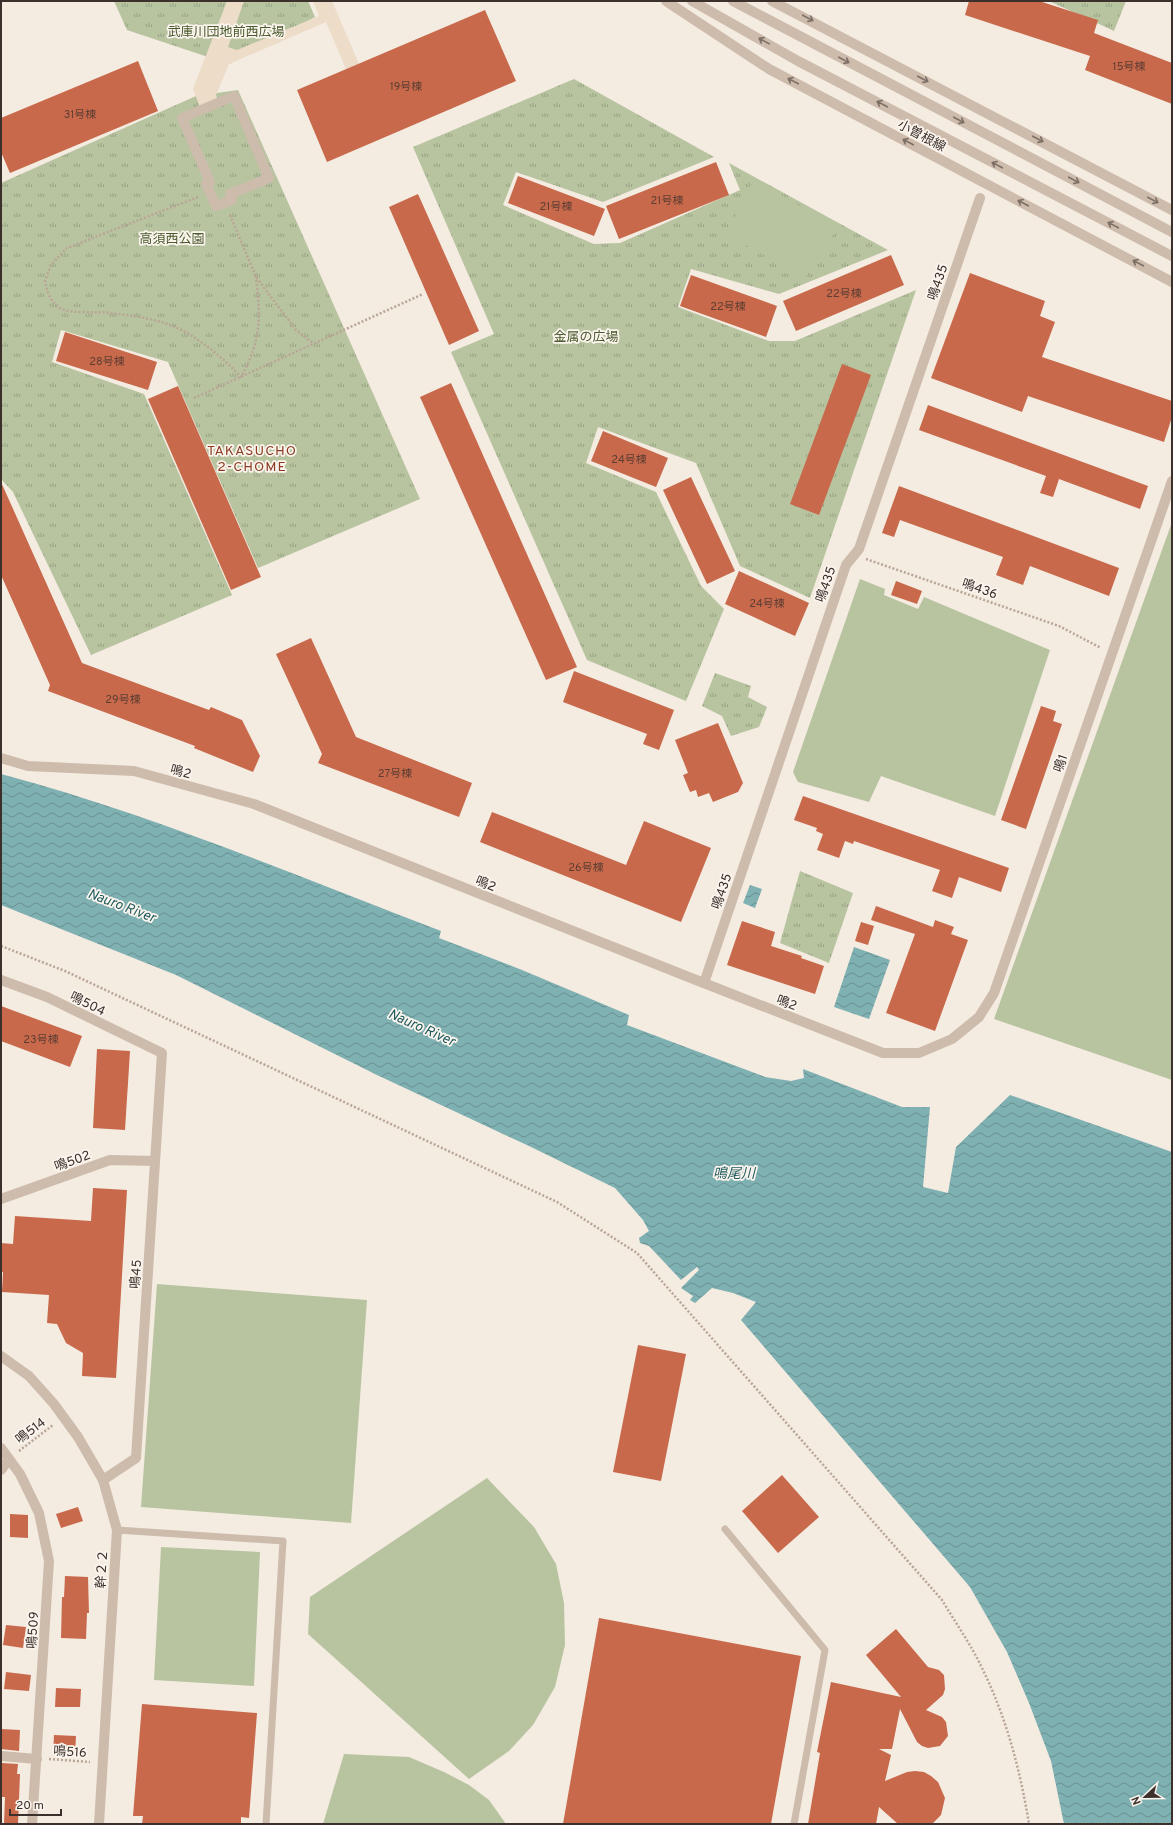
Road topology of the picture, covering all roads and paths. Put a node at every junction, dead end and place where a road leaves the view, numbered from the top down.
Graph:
1 (666, 1) edge
2 (692, 1) edge
3 (732, 1) edge
4 (772, 1) edge
5 (210, 193) junction
6 (980, 198) dead end
7 (224, 203) junction
8 (1172, 210) edge
9 (1172, 232) edge
10 (1172, 256) edge
11 (256, 277) junction
12 (1172, 282) edge
13 (423, 294) dead end
14 (313, 343) junction
15 (241, 376) junction
16 (194, 398) dead end
17 (1172, 481) edge
18 (854, 555) junction
19 (1112, 654) junction
20 (1, 758) edge
21 (1, 946) edge
22 (1, 980) edge
23 (704, 984) junction
24 (952, 1039) joint
25 (162, 1053) joint
26 (156, 1160) junction
27 (1, 1199) edge
28 (1, 1356) edge
29 (64, 1418) junction
30 (1, 1448) edge
31 (9, 1459) junction
32 (1, 1470) edge
33 (103, 1480) junction
34 (725, 1529) dead end
35 (117, 1530) junction
36 (1, 1756) edge
37 (37, 1759) junction
38 (102, 1762) junction
39 (32, 1824) edge
40 (98, 1824) edge
41 (266, 1824) edge
42 (794, 1824) edge
43 (1029, 1824) edge

12 -> 1 street, 小曽根線
10 -> 2 street
3 -> 9 street
4 -> 8 street
5 - 7 street
5 - 7 street
5 - 15 path
6 - 18 street, 鳴435
7 - 11 path
11 - 14 path
11 - 15 path
13 - 14 path
14 - 15 path
15 - 16 path
17 - 19 street, 鳴1
18 - 19 path, 鳴436
18 - 23 street, 鳴435
19 - 24 street, 鳴1
20 - 23 street, 鳴2
21 - 43 path
22 - 25 street, 鳴504
23 - 24 street, 鳴2
25 - 26 street, 鳴45
26 - 27 street, 鳴502
26 - 33 street, 鳴45
28 - 29 street, 幹２２
29 - 31 path, 鳴514
29 - 33 street, 幹２２
30 - 31 street, 鳴509
31 - 32 street
31 - 37 street, 鳴509
33 - 35 street, 幹２２
34 - 42 lane
35 - 38 street, 幹２２
35 - 41 lane
36 - 37 street
37 - 38 path, 鳴516
37 - 39 street, 鳴509
38 - 40 street, 幹２２

